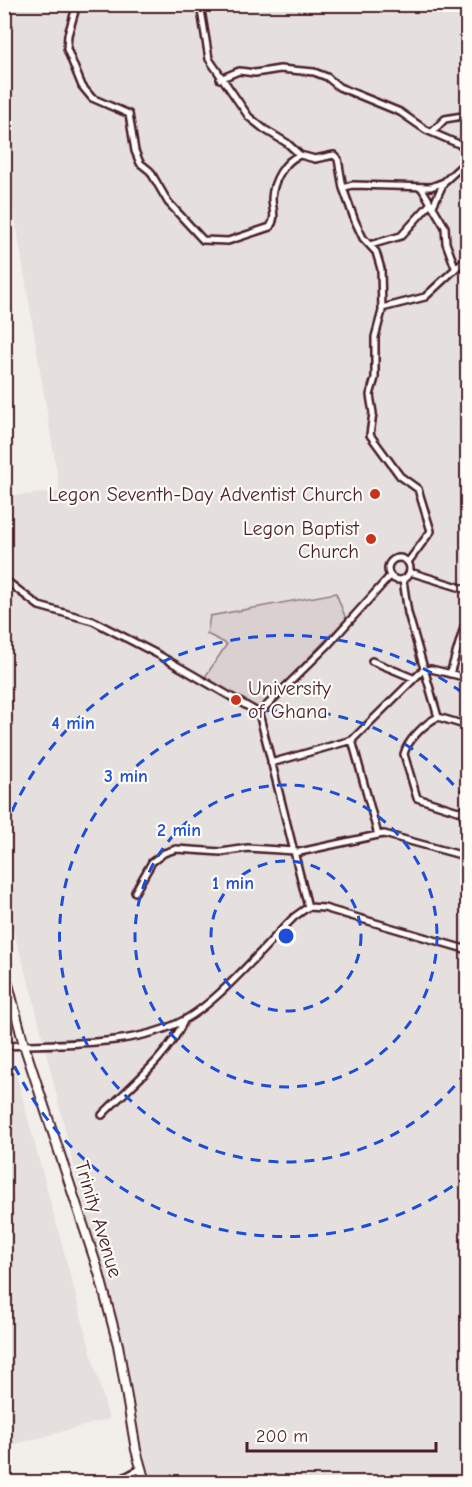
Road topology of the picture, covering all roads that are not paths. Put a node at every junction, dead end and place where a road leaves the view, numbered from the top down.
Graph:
1 (77, 4) edge
2 (200, 4) edge
3 (220, 79) junction
4 (468, 115) edge
5 (433, 131) junction
6 (468, 148) edge
7 (300, 155) junction
8 (468, 160) edge
9 (444, 182) junction
10 (422, 187) junction
11 (343, 188) junction
12 (432, 204) junction
13 (370, 245) junction
14 (468, 257) edge
15 (455, 267) junction
16 (382, 308) junction
17 (408, 562) junction
18 (410, 572) junction
19 (390, 576) junction
20 (4, 579) edge
21 (403, 580) junction
22 (468, 590) edge
23 (464, 627) dead end
24 (372, 661) dead end
25 (426, 669) junction
26 (450, 674) junction
27 (413, 678) junction
28 (468, 678) edge
29 (259, 713) junction
30 (438, 717) junction
31 (468, 726) edge
32 (352, 740) junction
33 (271, 763) junction
34 (465, 809) edge
35 (468, 831) edge
36 (378, 835) junction
37 (295, 852) junction
38 (468, 857) edge
39 (135, 892) dead end
40 (308, 907) junction
41 (468, 950) edge
42 (4, 969) edge
43 (184, 1021) junction
44 (24, 1045) junction
45 (4, 1046) edge
46 (102, 1115) dead end
47 (140, 1469) junction
48 (116, 1482) edge
49 (144, 1482) edge

1 - 7 street
2 - 3 street
3 - 5 street
3 - 7 street
4 - 5 street
5 - 6 street
7 - 11 street
8 - 9 street
9 - 10 street
9 - 12 street
10 - 11 street
10 - 12 street
11 - 13 street
12 - 13 street
12 - 15 street
13 - 16 street
14 - 15 street
15 - 16 street
16 - 17 street
17 - 18 street
17 - 19 street
18 - 21 street
18 - 22 street
19 - 21 street
19 - 29 street
20 - 29 street
21 - 25 street
23 - 26 street
24 - 27 street
25 - 26 street
25 - 27 street
25 - 30 street
26 - 28 street
27 - 32 street
29 - 33 street
30 - 31 street
30 - 34 street
32 - 33 street
32 - 36 street
33 - 37 street
34 - 35 street
36 - 37 street
36 - 38 street
37 - 39 street
37 - 40 street
40 - 41 street
40 - 43 street
42 - 44 street, Trinity Avenue
43 - 44 street
43 - 46 street
44 - 45 street
44 - 47 street, Trinity Avenue
47 - 48 street
47 - 49 street, Trinity Avenue

